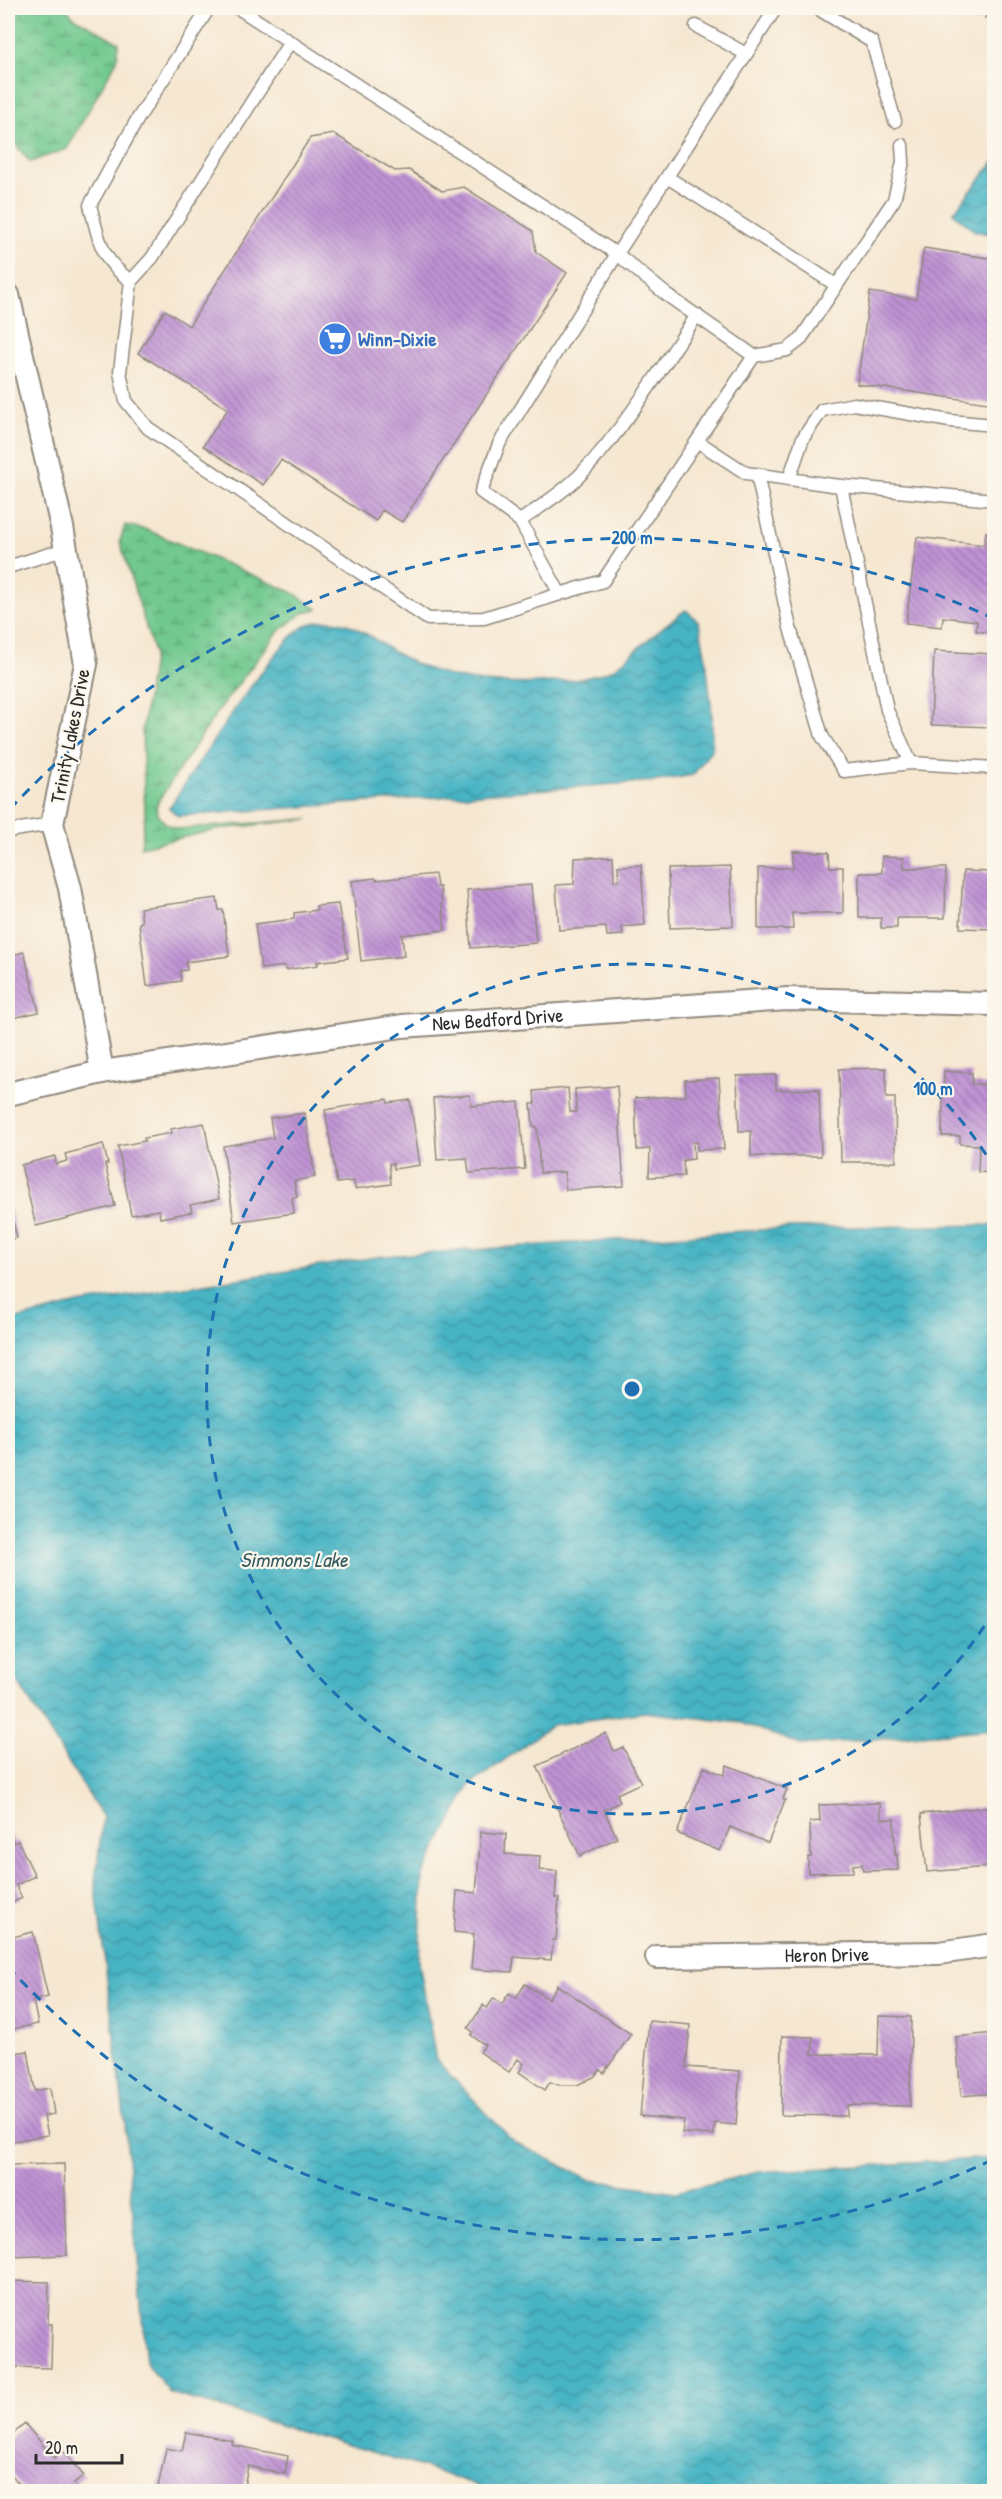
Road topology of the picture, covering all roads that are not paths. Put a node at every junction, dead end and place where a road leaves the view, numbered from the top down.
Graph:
1 (209, 8) edge
2 (238, 8) edge
3 (776, 8) edge
4 (817, 8) edge
5 (696, 26) dead end
6 (290, 42) junction
7 (746, 54) junction
8 (895, 121) dead end
9 (902, 145) dead end
10 (667, 177) junction
11 (617, 254) junction
12 (131, 281) junction
13 (836, 285) junction
14 (8, 295) edge
15 (697, 315) junction
16 (754, 356) junction
17 (994, 425) edge
18 (697, 441) junction
19 (757, 474) junction
20 (789, 479) junction
21 (841, 486) junction
22 (994, 500) edge
23 (520, 521) junction
24 (66, 549) junction
25 (8, 567) edge
26 (560, 594) junction
27 (911, 763) junction
28 (994, 768) edge
29 (52, 825) junction
30 (8, 831) edge
31 (994, 1004) edge
32 (102, 1072) junction
33 (8, 1094) edge
34 (994, 1945) edge
35 (657, 1957) dead end

1 - 12 lane
2 - 6 lane
3 - 7 lane
4 - 8 lane
5 - 7 lane
6 - 11 lane
6 - 12 lane
7 - 10 lane
9 - 13 lane
10 - 11 lane
10 - 13 lane
11 - 15 lane
11 - 23 lane
12 - 26 lane
13 - 16 lane
14 - 24 street, Trinity Lakes Drive
15 - 16 lane
15 - 23 lane
16 - 18 lane
17 - 20 lane
18 - 19 lane
18 - 26 lane
19 - 20 lane
19 - 27 lane
20 - 21 lane
21 - 22 lane
21 - 27 lane
23 - 26 lane
24 - 25 lane
24 - 29 street, Trinity Lakes Drive
27 - 28 lane
29 - 30 lane
29 - 32 street, Trinity Lakes Drive
31 - 32 street, New Bedford Drive
32 - 33 street, New Bedford Drive
34 - 35 street, Heron Drive

